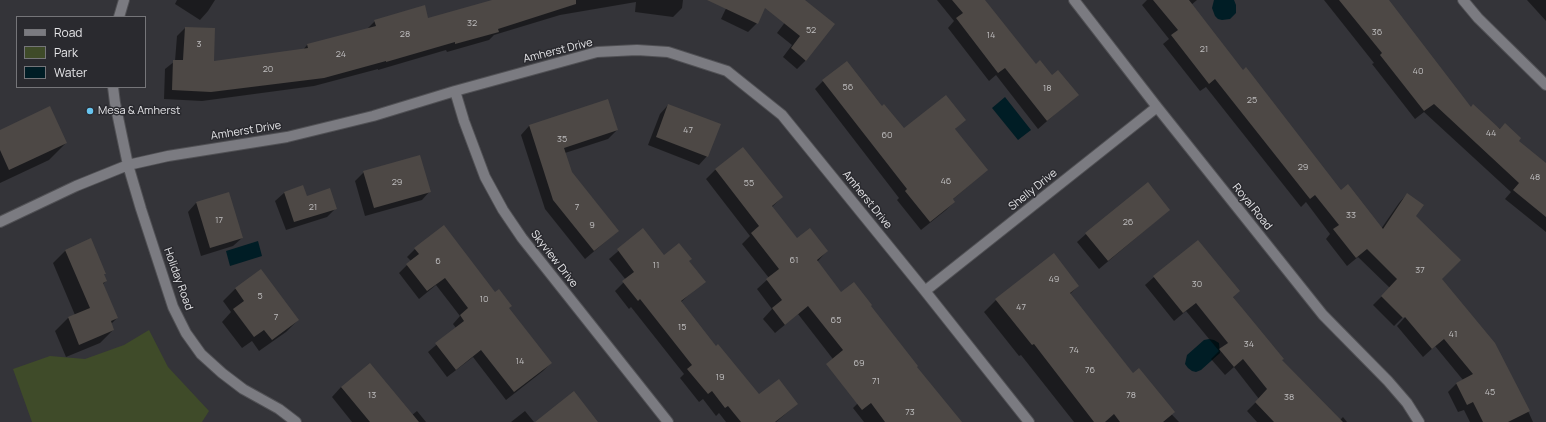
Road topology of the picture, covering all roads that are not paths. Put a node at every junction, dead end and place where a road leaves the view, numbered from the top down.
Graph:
1 (124, 0) edge
2 (1074, 0) edge
3 (1463, 0) edge
4 (119, 16) edge
5 (1546, 85) edge
6 (113, 88) edge
7 (454, 92) junction
8 (1157, 107) junction
9 (128, 165) junction
10 (0, 222) edge
11 (925, 291) junction
12 (296, 422) edge
13 (668, 422) edge
14 (1029, 422) edge
15 (1419, 422) edge

1 - 4 street
2 - 8 street, Royal Road
3 - 5 street
6 - 9 street, Holiday Road
7 - 9 street, Amherst Drive
7 - 11 street, Amherst Drive
7 - 13 street, Skyview Drive
8 - 11 street, Shelly Drive
8 - 15 street, Royal Road
9 - 10 street, Amherst Drive
9 - 12 street, Holiday Road
11 - 14 street, Amherst Drive

